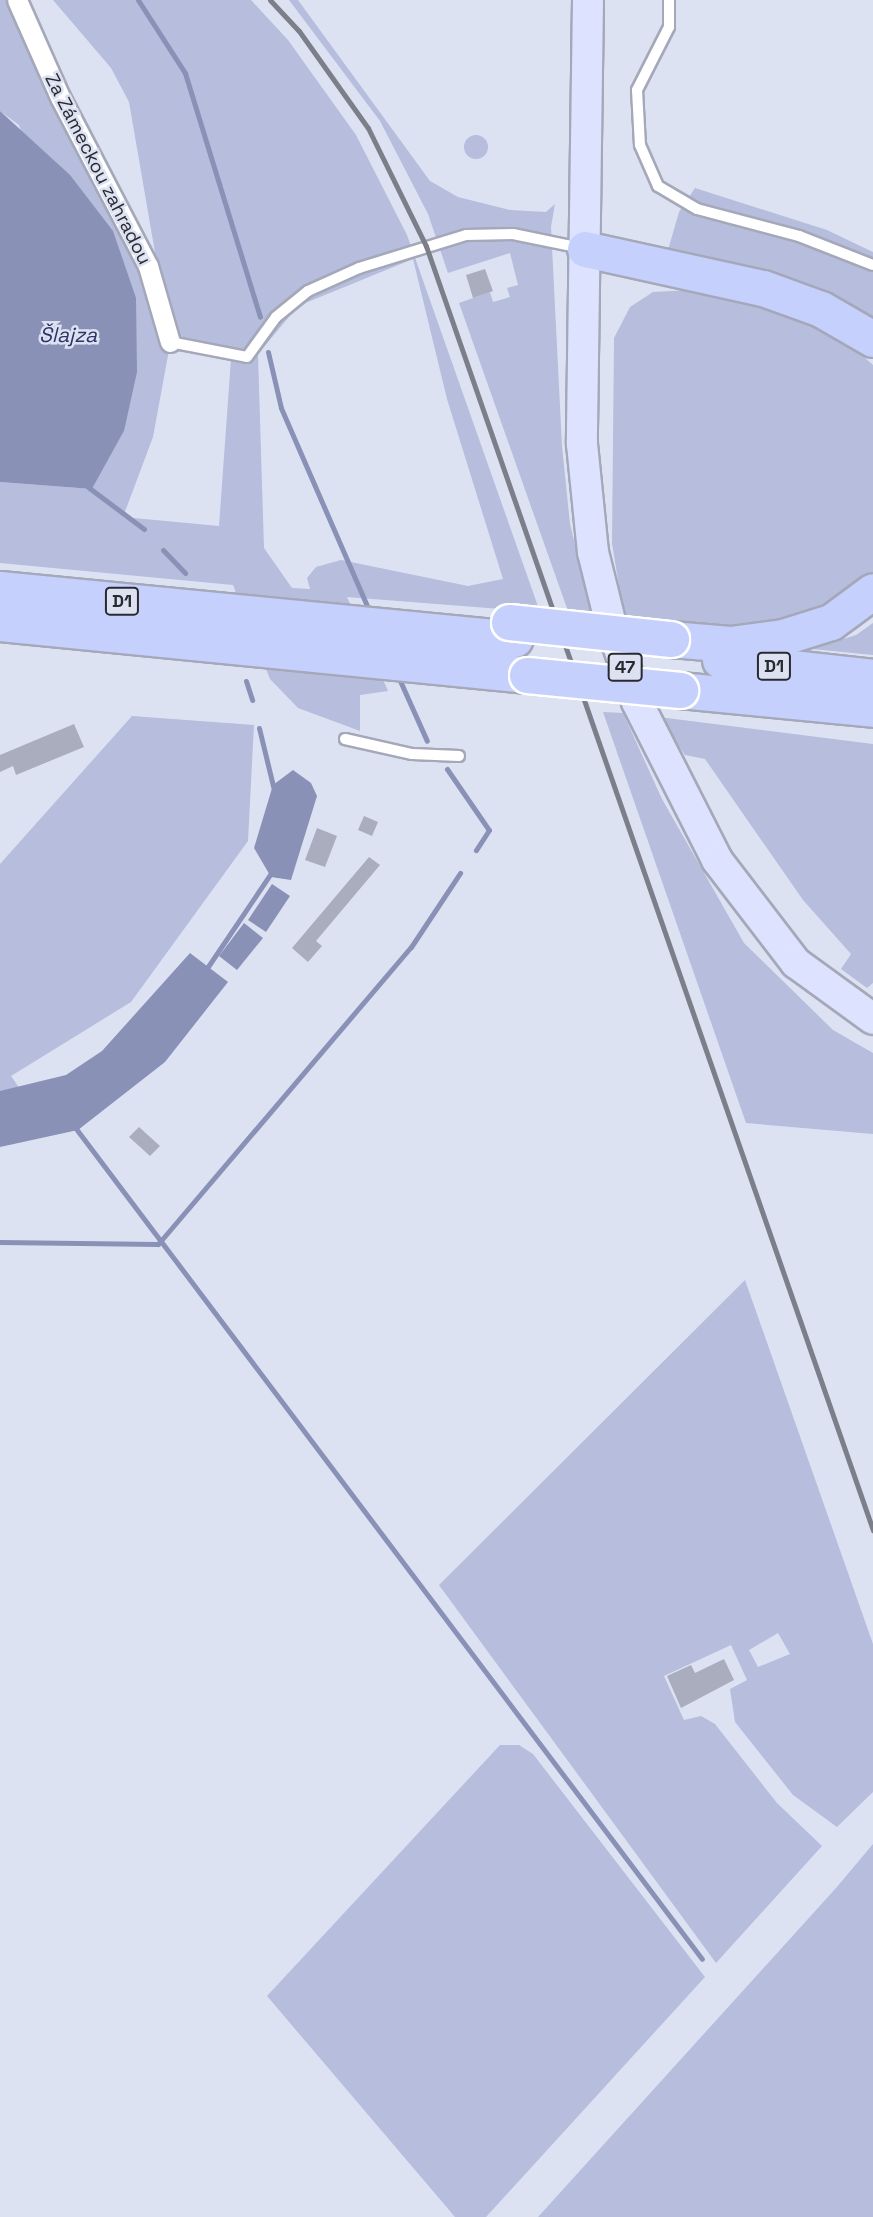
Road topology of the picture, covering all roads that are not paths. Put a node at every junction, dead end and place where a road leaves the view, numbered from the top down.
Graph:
1 (17, 0) edge
2 (588, 0) edge
3 (669, 0) edge
4 (585, 249) junction
5 (873, 265) edge
6 (860, 331) edge
7 (170, 342) joint
8 (873, 347) edge
9 (0, 575) edge
10 (0, 589) edge
11 (873, 591) edge
12 (240, 604) junction
13 (0, 623) edge
14 (673, 647) junction
15 (873, 677) edge
16 (681, 698) junction
17 (873, 709) edge
18 (873, 733) edge
19 (345, 739) dead end
20 (459, 756) dead end
21 (687, 806) junction
22 (873, 1002) edge
23 (873, 1019) edge

1 - 7 street, Za Zámeckou zahradou
2 - 4 main road, 47
3 - 5 lane
4 - 6 highway
4 - 7 lane
4 - 21 main road, 47
6 - 8 highway
9 - 12 highway
10 - 12 highway, D1
11 - 14 highway
12 - 14 highway, D1
13 - 16 highway, D1, bridge
14 - 15 highway, D1
16 - 17 highway, D1
16 - 18 highway
19 - 20 lane
21 - 22 main road
21 - 23 main road, 47

